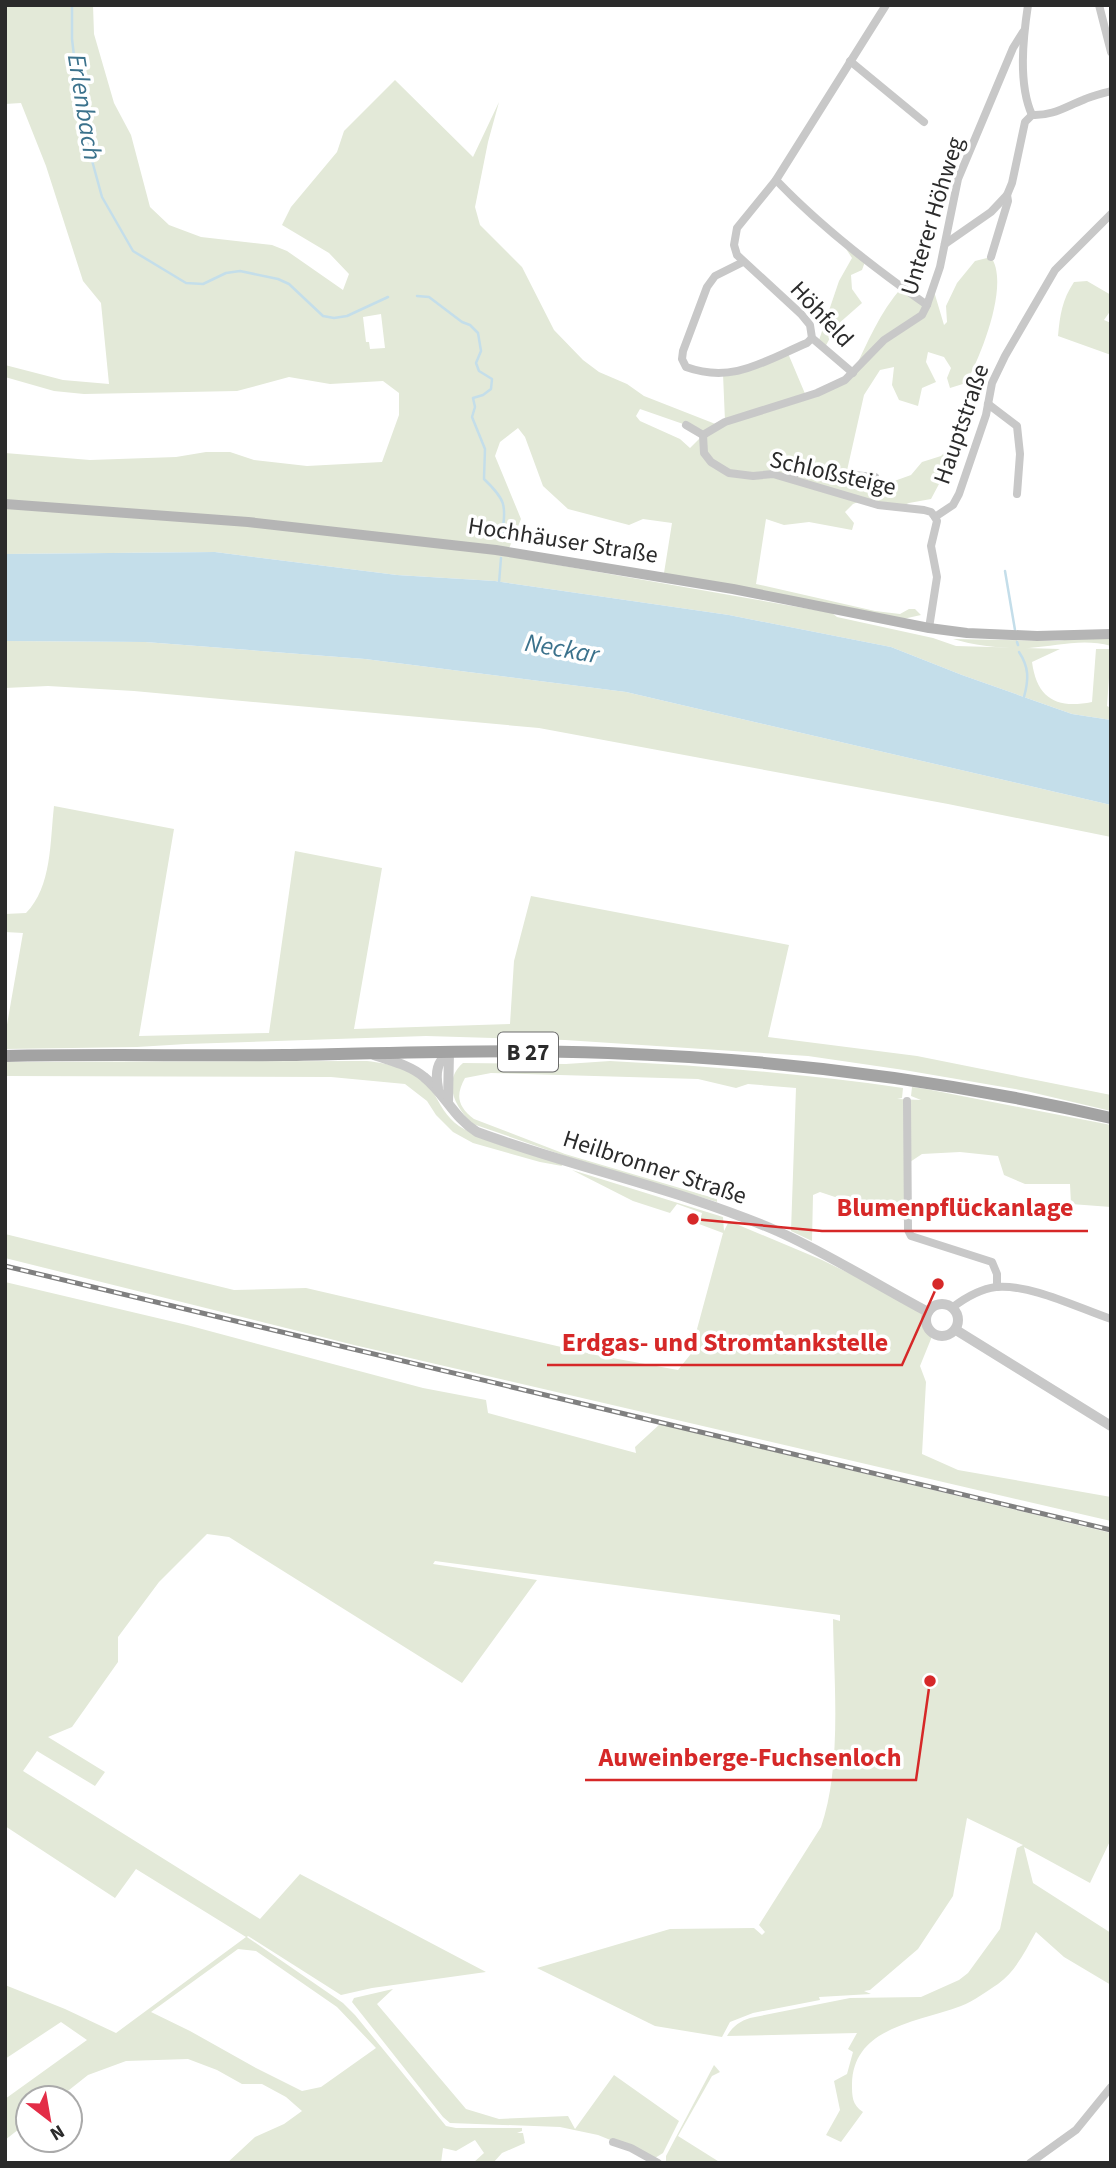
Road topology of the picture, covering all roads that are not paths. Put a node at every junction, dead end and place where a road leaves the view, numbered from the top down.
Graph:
1 (886, 5) edge
2 (1028, 5) edge
3 (1099, 5) edge
4 (1023, 32) junction
5 (1111, 52) edge
6 (850, 61) junction
7 (1111, 91) edge
8 (1032, 115) junction
9 (924, 122) dead end
10 (776, 180) junction
11 (1007, 195) junction
12 (1111, 214) edge
13 (945, 244) junction
14 (991, 257) dead end
15 (743, 262) junction
16 (927, 305) junction
17 (811, 338) junction
18 (853, 373) junction
19 (988, 404) junction
20 (686, 425) dead end
21 (703, 435) junction
22 (875, 477) dead end
23 (791, 478) junction
24 (1017, 494) dead end
25 (5, 503) edge
26 (935, 517) junction
27 (929, 628) junction
28 (1111, 634) edge
29 (449, 1052) junction
30 (367, 1053) junction
31 (5, 1056) edge
32 (438, 1091) junction
33 (908, 1101) dead end
34 (448, 1102) junction
35 (1111, 1118) edge
36 (997, 1287) junction
37 (953, 1307) junction
38 (928, 1312) junction
39 (1111, 1319) edge
40 (956, 1330) junction
41 (1111, 1426) edge
42 (1111, 2087) edge
43 (613, 2142) dead end
44 (658, 2163) edge
45 (1030, 2163) edge

1 - 6 street
2 - 4 street
3 - 5 street
4 - 8 street
4 - 13 street, Unterer Höhweg
6 - 9 street
6 - 10 street
7 - 8 street
8 - 11 street
10 - 15 street
10 - 16 street
11 - 13 street
11 - 14 street
12 - 19 street, Hauptstraße
13 - 16 street, Unterer Höhweg
15 - 17 street, Höhfeld
15 - 17 street
16 - 18 street, Unterer Höhweg
17 - 18 street, Höhfeld
18 - 21 street, Unterer Höhweg
19 - 24 street
19 - 26 street, Hauptstraße
20 - 21 street
21 - 23 street, Schloßsteige
22 - 23 street
23 - 26 street, Schloßsteige
25 - 27 main road, Hochhäuser Straße
26 - 27 street, Hauptstraße
27 - 28 main road, Hochhäuser Straße
29 - 30 main road, B 27
29 - 32 street
29 - 34 street
29 - 35 main road, B 27
30 - 31 main road, B 27
30 - 32 street, Heilbronner Straße
32 - 34 street, Heilbronner Straße
33 - 36 street
34 - 38 street, Heilbronner Straße
36 - 37 street
36 - 39 street
37 - 38 street
37 - 40 street
38 - 40 street, Heilbronner Straße
40 - 41 street, Heilbronner Straße
42 - 45 street
43 - 44 street

